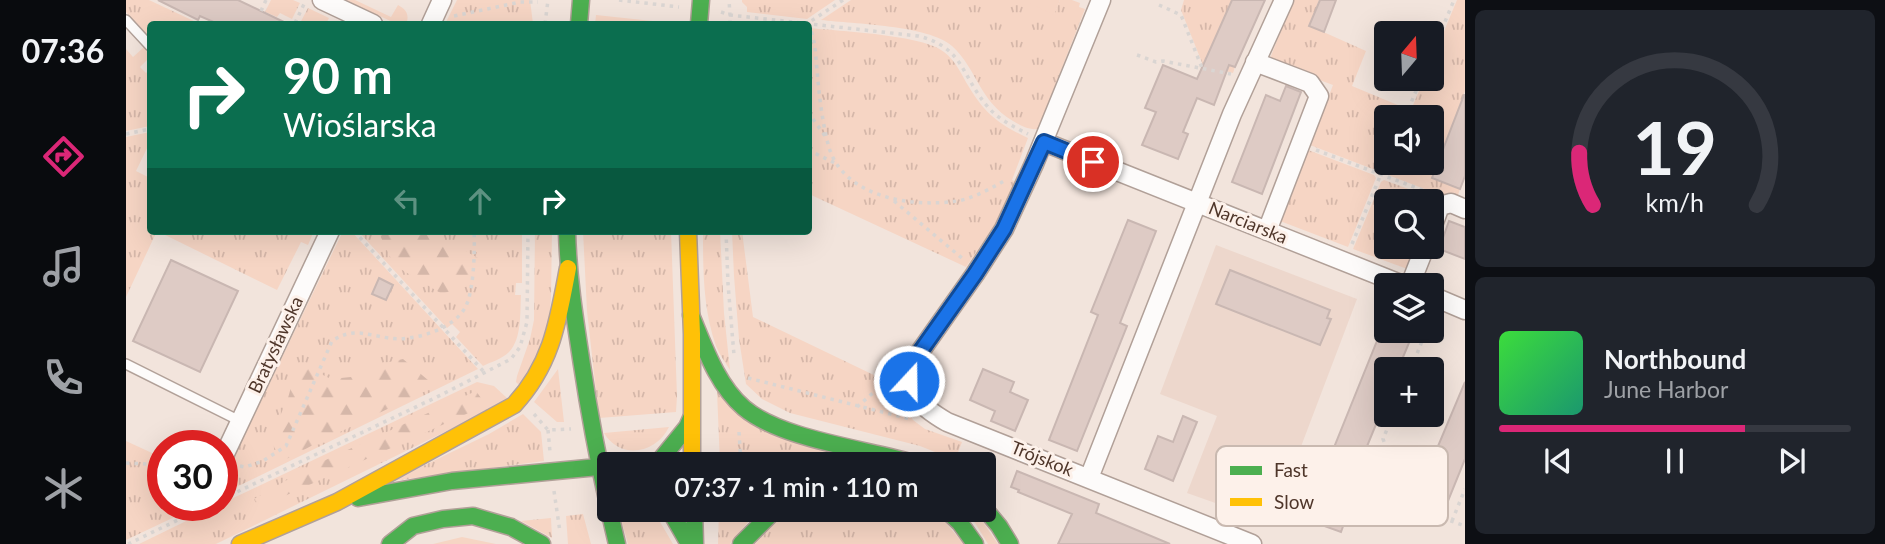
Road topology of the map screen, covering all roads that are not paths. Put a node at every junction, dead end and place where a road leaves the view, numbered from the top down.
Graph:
1 (442, 0) edge
2 (581, 0) edge
3 (701, 0) edge
4 (1101, 0) edge
5 (1284, 0) edge
6 (313, 2) edge
7 (126, 20) edge
8 (365, 21) edge
9 (432, 21) edge
10 (579, 21) edge
11 (699, 21) edge
12 (147, 43) edge
13 (1255, 62) junction
14 (1044, 142) junction
15 (1197, 203) junction
16 (1444, 205) edge
17 (1465, 209) edge
18 (1267, 231) junction
19 (328, 235) edge
20 (567, 235) edge
21 (688, 235) edge
22 (568, 268) junction
23 (1374, 273) edge
24 (1444, 301) edge
25 (1465, 310) edge
26 (691, 315) junction
27 (126, 365) edge
28 (691, 418) junction
29 (240, 421) junction
30 (237, 430) edge
31 (599, 452) edge
32 (667, 452) edge
33 (692, 452) edge
34 (876, 452) edge
35 (597, 469) edge
36 (1089, 478) junction
37 (337, 502) junction
38 (612, 522) edge
39 (676, 522) edge
40 (694, 522) edge
41 (763, 522) edge
42 (959, 522) edge
43 (996, 522) edge
44 (240, 544) edge
45 (390, 544) edge
46 (542, 544) edge
47 (617, 544) edge
48 (689, 544) edge
49 (695, 544) edge
50 (741, 544) edge
51 (975, 544) edge
52 (1010, 544) edge
53 (1252, 544) edge

1 - 9 street
2 - 10 main road
3 - 11 main road
4 - 14 street
5 - 13 street
6 - 8 street
7 - 12 lane
13 - 15 street
13 - 18 street
14 - 15 street, Narciarska
14 - 36 street, Trójskok
15 - 18 street, Narciarska
15 - 36 street
16 - 17 street
18 - 23 street, Narciarska
19 - 29 street, Bratysławska
20 - 22 main road
21 - 26 main road
22 - 31 main road
22 - 37 main road
24 - 25 street
26 - 28 main road
26 - 34 main road
27 - 29 lane
28 - 32 main road
28 - 33 main road
29 - 30 street, Bratysławska
35 - 37 main road
36 - 53 street, Trójskok
37 - 44 main road
38 - 47 main road
39 - 48 main road
40 - 49 main road
41 - 50 main road
42 - 51 main road
43 - 52 main road
45 - 46 main road

